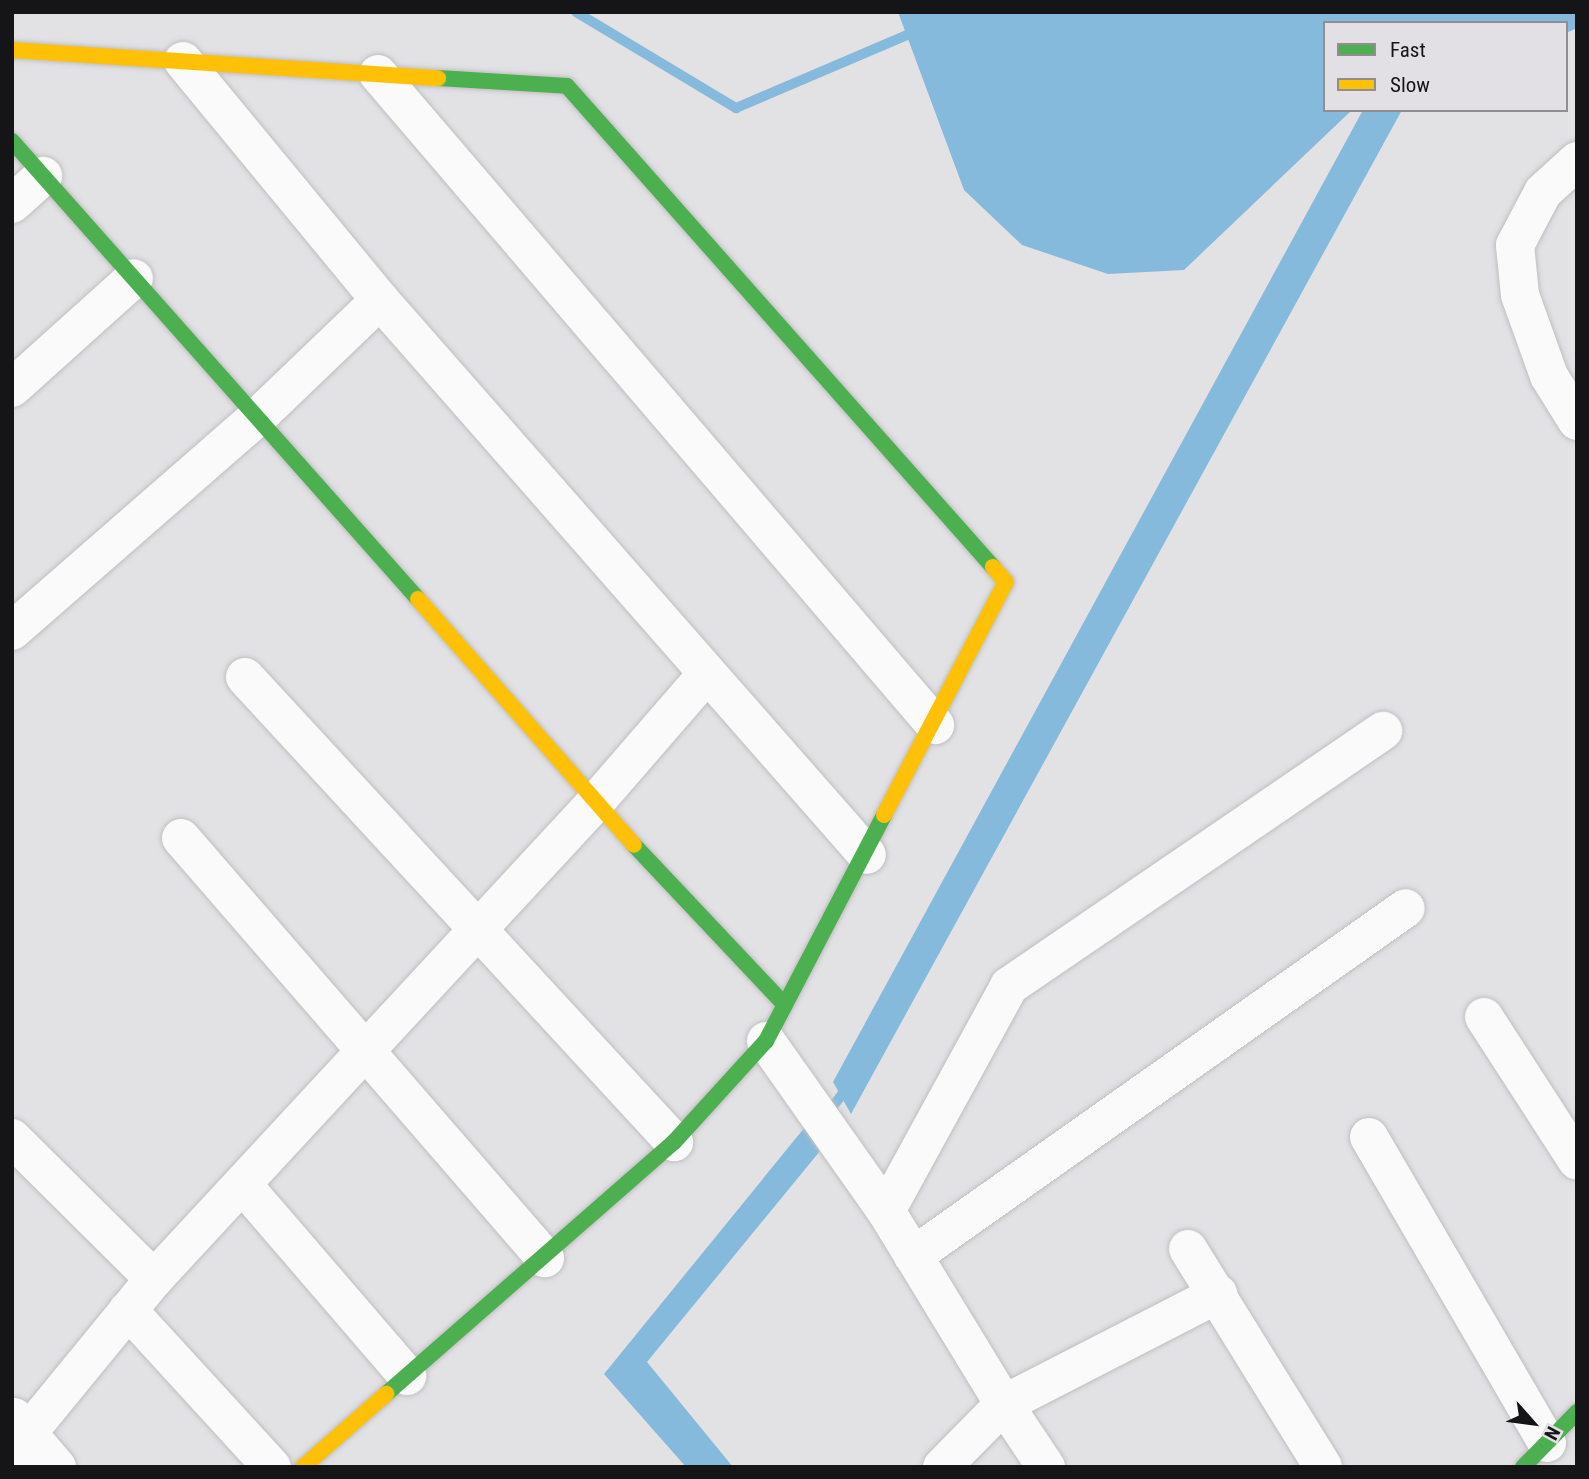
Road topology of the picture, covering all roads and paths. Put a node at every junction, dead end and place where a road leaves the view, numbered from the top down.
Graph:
1 (12, 50) edge
2 (183, 61) junction
3 (379, 74) junction
4 (12, 141) edge
5 (1577, 161) edge
6 (43, 176) junction
7 (12, 204) edge
8 (134, 278) junction
9 (380, 300) junction
10 (12, 388) edge
11 (1575, 412) edge
12 (260, 415) junction
13 (12, 631) edge
14 (705, 676) junction
15 (245, 677) dead end
16 (935, 725) junction
17 (1382, 732) dead end
18 (595, 803) junction
19 (181, 838) dead end
20 (867, 855) junction
21 (1406, 908) dead end
22 (478, 925) junction
23 (785, 1005) junction
24 (1484, 1017) dead end
25 (766, 1041) junction
26 (364, 1054) junction
27 (1369, 1137) dead end
28 (12, 1138) edge
29 (674, 1142) junction
30 (1577, 1161) edge
31 (243, 1185) junction
32 (886, 1212) junction
33 (1188, 1250) dead end
34 (914, 1256) junction
35 (545, 1258) junction
36 (154, 1279) junction
37 (1218, 1294) junction
38 (128, 1310) junction
39 (407, 1376) junction
40 (1004, 1404) junction
41 (1577, 1412) edge
42 (17, 1437) edge
43 (1535, 1455) edge
44 (57, 1467) edge
45 (272, 1467) edge
46 (303, 1467) edge
47 (942, 1467) edge
48 (1046, 1467) edge
49 (1323, 1467) edge

1 - 2 street
2 - 3 street
2 - 9 street
3 - 16 street
3 - 16 street
4 - 6 street
5 - 11 street
6 - 7 street
6 - 8 street
8 - 10 street
8 - 12 street
9 - 12 street
9 - 14 street
12 - 13 street
12 - 18 street
14 - 18 street
14 - 20 street
15 - 22 street
16 - 20 street
17 - 32 street
18 - 22 street
18 - 23 street
19 - 26 street
20 - 23 street
21 - 34 street
22 - 26 street
22 - 29 street
23 - 25 street
24 - 30 street
25 - 29 street
25 - 32 street
26 - 31 street
26 - 35 street
27 - 43 street
28 - 36 street
29 - 35 street
31 - 36 street
31 - 39 street
32 - 34 street
33 - 37 street
34 - 40 street
35 - 39 street
36 - 38 street
37 - 40 street
37 - 49 street
38 - 42 street
38 - 45 street
39 - 46 street
40 - 47 street
40 - 48 street
41 - 43 street
42 - 44 street

